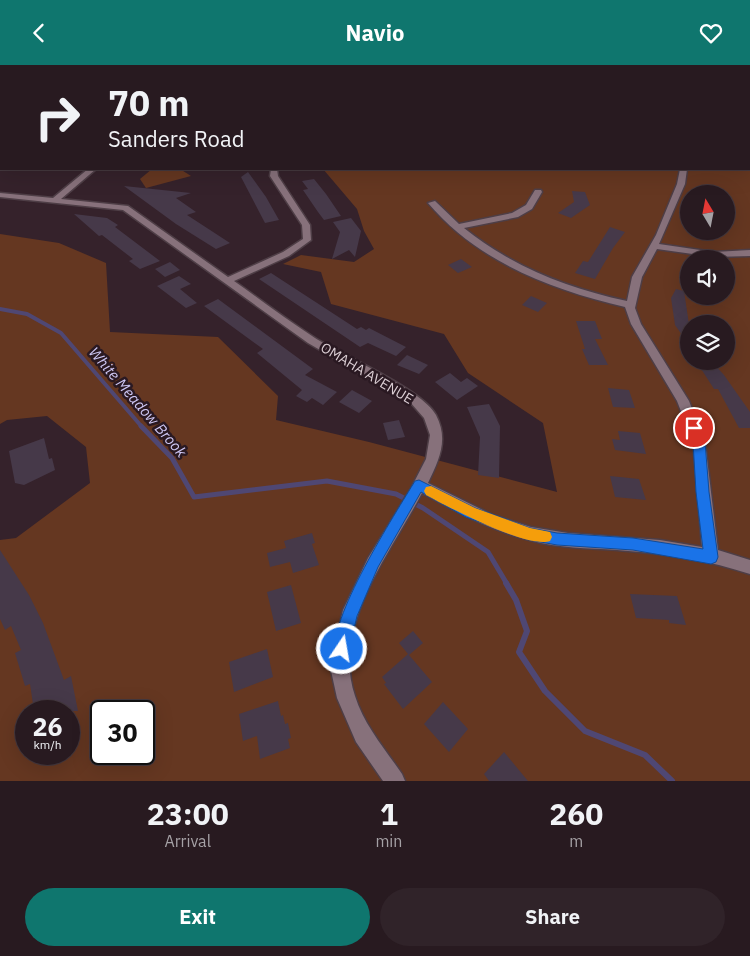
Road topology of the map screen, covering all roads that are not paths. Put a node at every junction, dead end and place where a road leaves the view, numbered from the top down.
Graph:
1 (91, 170) edge
2 (274, 170) edge
3 (684, 170) edge
4 (538, 192) dead end
5 (0, 195) edge
6 (55, 200) junction
7 (432, 203) dead end
8 (457, 227) junction
9 (654, 246) junction
10 (750, 253) edge
11 (229, 280) junction
12 (631, 305) junction
13 (417, 489) junction
14 (711, 557) junction
15 (750, 567) edge
16 (395, 781) edge

1 - 6 street
2 - 11 street
3 - 9 street
4 - 8 street
5 - 6 street, OMAHA AVENUE
6 - 11 street, OMAHA AVENUE
7 - 8 street
8 - 12 street
9 - 10 street
9 - 12 street
11 - 13 street, OMAHA AVENUE
12 - 14 street
13 - 14 street
13 - 16 street, OMAHA AVENUE
14 - 15 street

